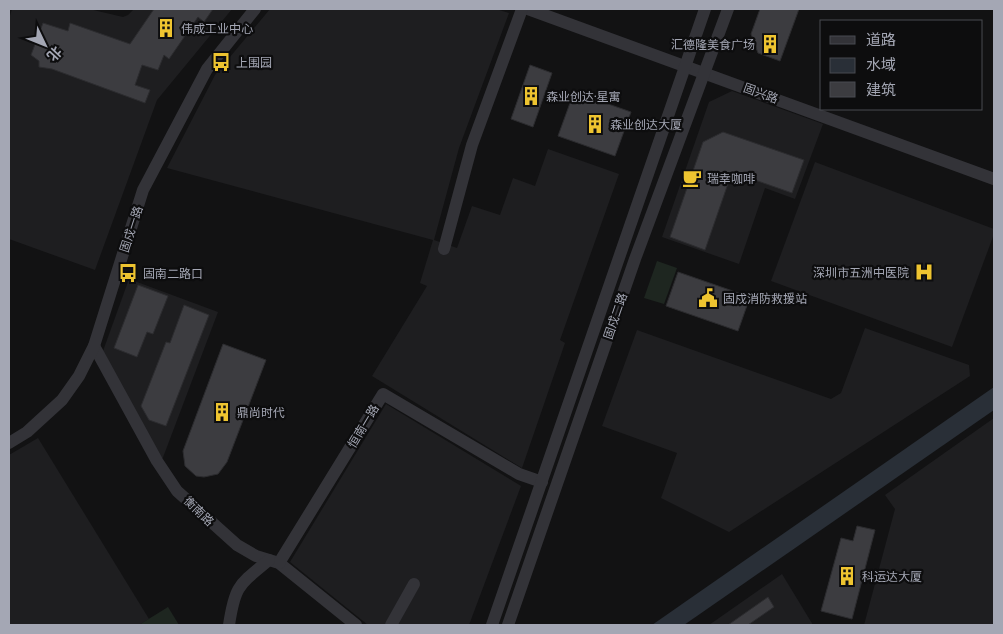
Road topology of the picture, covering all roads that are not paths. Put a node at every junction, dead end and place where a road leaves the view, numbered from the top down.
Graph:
1 (255, 9) edge
2 (522, 9) edge
3 (705, 9) edge
4 (728, 9) edge
5 (533, 10) edge
6 (685, 65) junction
7 (706, 72) junction
8 (994, 179) edge
9 (444, 249) dead end
10 (94, 346) junction
11 (9, 443) edge
12 (542, 482) junction
13 (274, 561) junction
14 (414, 584) dead end
15 (229, 625) edge
16 (356, 625) edge
17 (391, 625) edge
18 (492, 625) edge
19 (508, 625) edge

1 - 10 street, 固戍一路
2 - 9 street
3 - 6 street, 固戍二路
4 - 7 street, 固戍二路
5 - 6 street, 固兴路
6 - 7 street, 固兴路
6 - 12 street, 固戍二路
7 - 8 street, 固兴路
7 - 19 street, 固戍二路
10 - 11 street, 固戍一路
10 - 13 street, 衡南路
12 - 13 street, 恒南一路
12 - 18 street, 固戍二路
13 - 15 street
13 - 16 street, 衡南路
14 - 17 street

